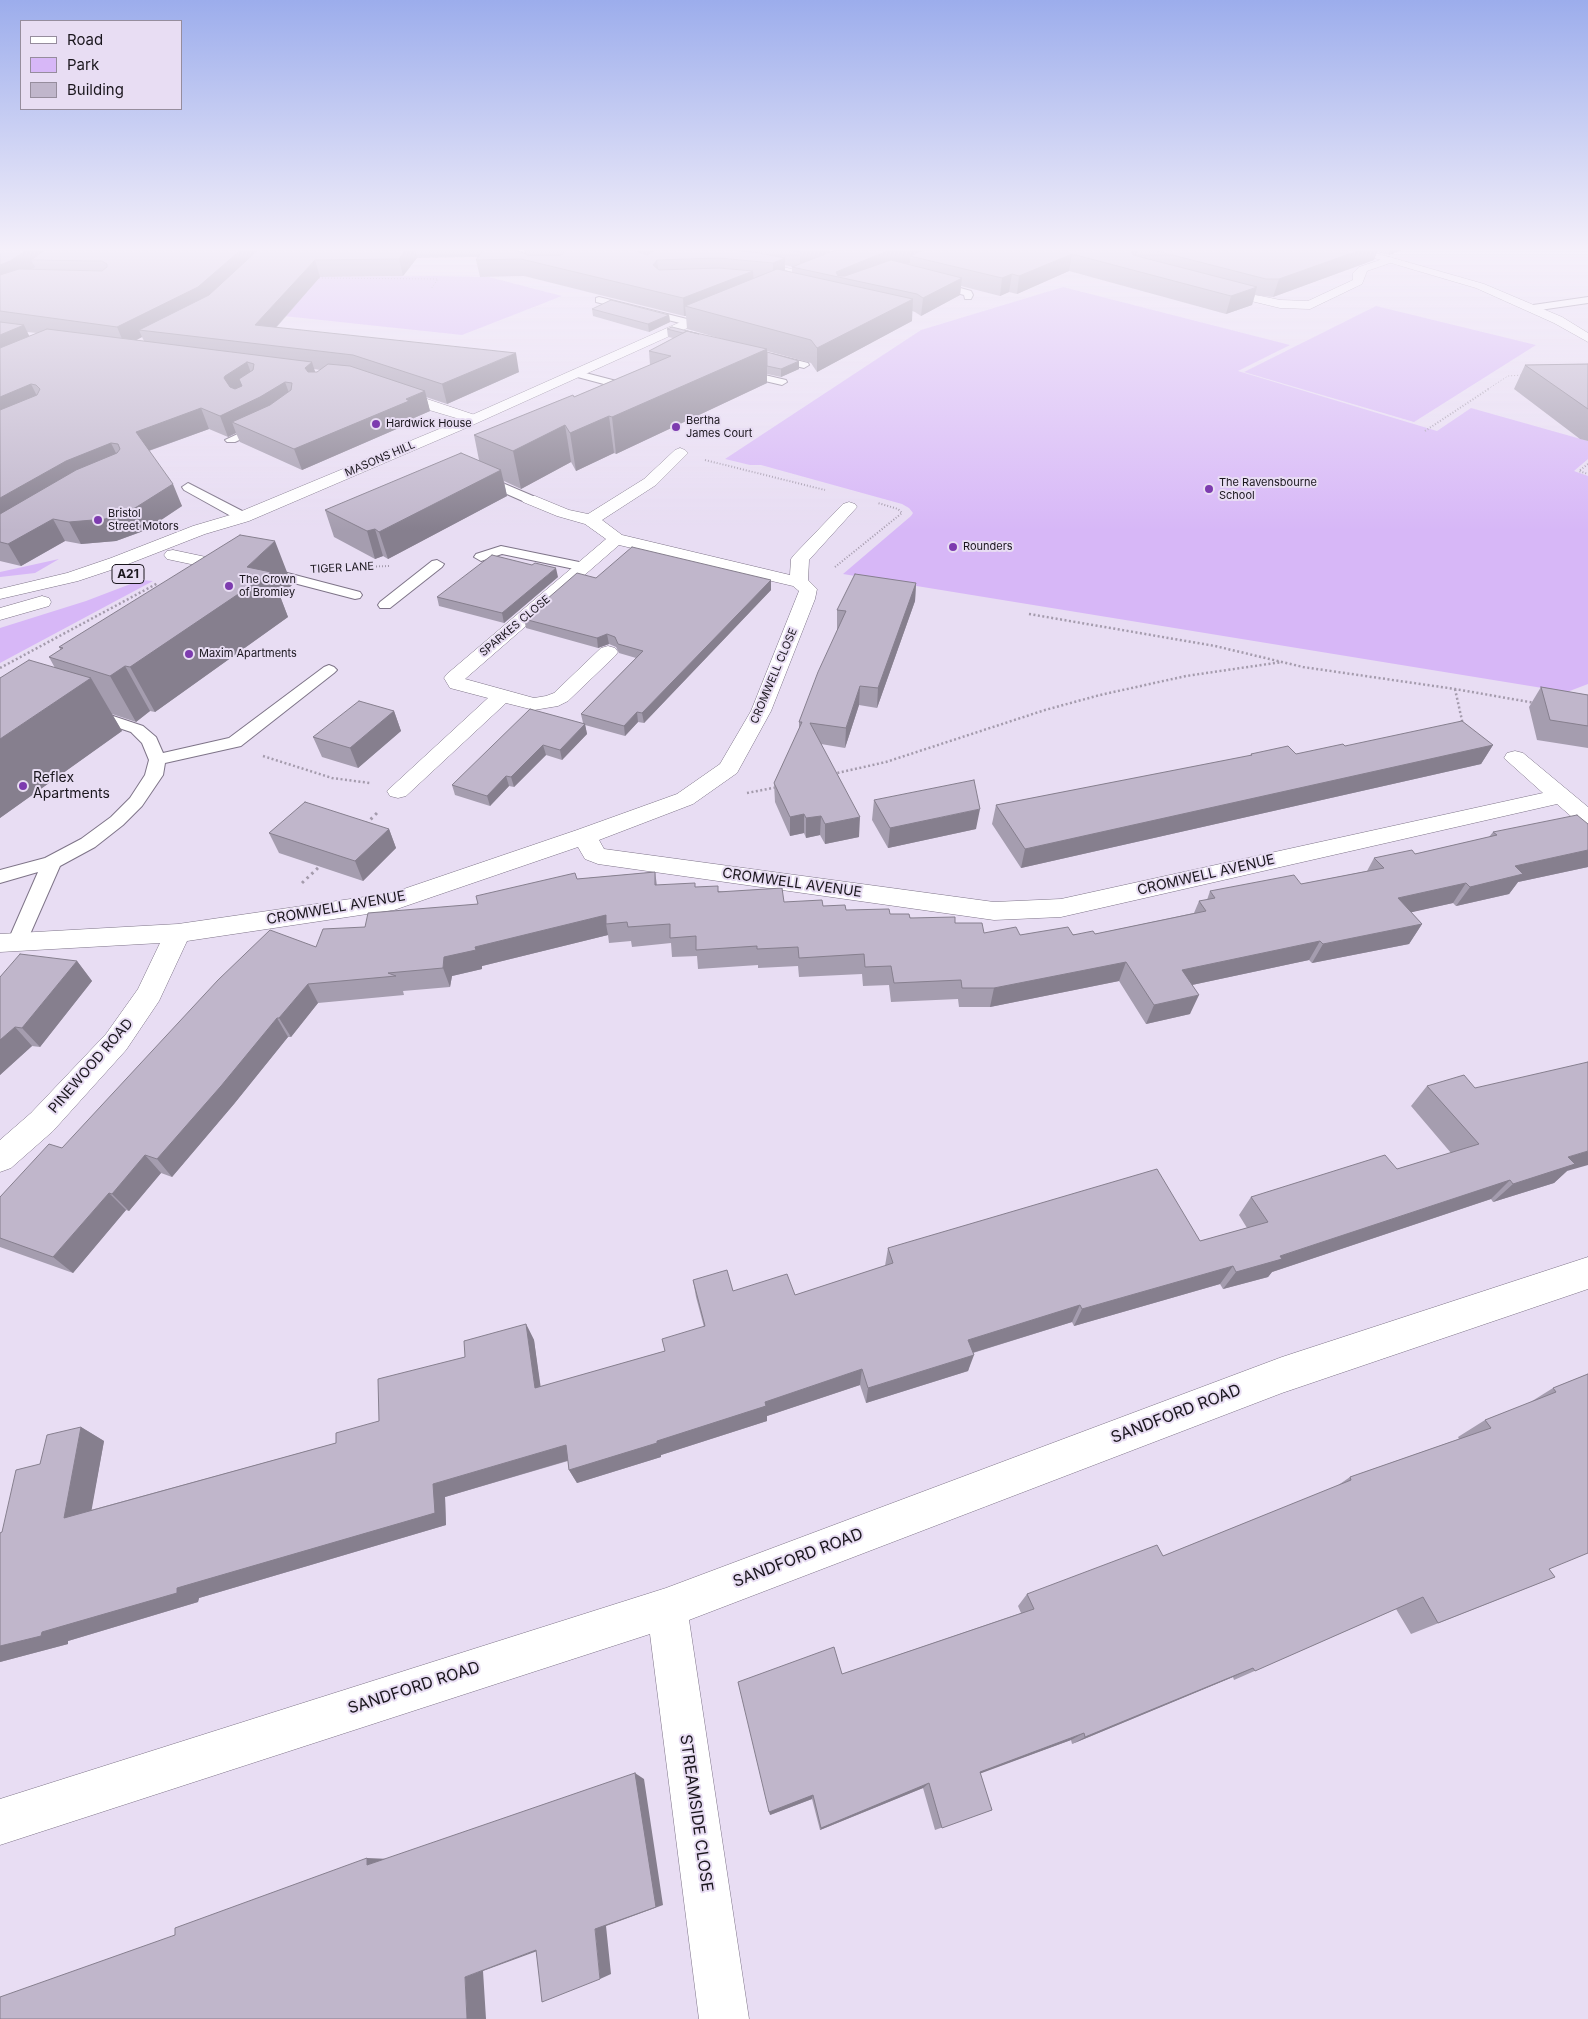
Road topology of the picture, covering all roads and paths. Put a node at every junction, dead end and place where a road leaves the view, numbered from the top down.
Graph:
1 (643, 342) edge
2 (757, 353) edge
3 (804, 365) edge
4 (728, 370) edge
5 (574, 373) junction
6 (1523, 375) dead end
7 (645, 380) edge
8 (782, 382) dead end
9 (383, 388) edge
10 (473, 419) junction
11 (272, 421) edge
12 (1426, 431) dead end
13 (231, 440) dead end
14 (680, 453) joint
15 (1588, 464) edge
16 (471, 474) edge
17 (1588, 474) edge
18 (767, 475) dead end
19 (188, 487) dead end
20 (529, 498) joint
21 (849, 507) dead end
22 (243, 517) junction
23 (591, 520) junction
24 (616, 539) junction
25 (173, 555) junction
26 (481, 556) dead end
27 (437, 564) joint
28 (357, 567) dead end
29 (584, 567) junction
30 (272, 573) joint
31 (158, 583) edge
32 (802, 591) junction
33 (0, 594) edge
34 (355, 595) dead end
35 (385, 605) dead end
36 (1, 614) edge
37 (1028, 614) dead end
38 (608, 652) dead end
39 (1282, 662) junction
40 (0, 668) edge
41 (329, 670) dead end
42 (502, 696) junction
43 (1543, 704) edge
44 (69, 707) edge
45 (235, 742) junction
46 (1515, 758) dead end
47 (157, 760) junction
48 (829, 775) edge
49 (784, 786) edge
50 (398, 791) junction
51 (1561, 796) junction
52 (685, 799) junction
53 (1588, 818) edge
54 (363, 826) edge
55 (585, 836) junction
56 (52, 862) junction
57 (322, 864) edge
58 (0, 877) edge
59 (276, 918) junction
60 (178, 933) junction
61 (8, 943) edge
62 (0, 1159) edge
63 (1588, 1273) edge
64 (666, 1608) junction
65 (0, 1822) edge
66 (724, 2019) edge

1 - 5 street, MASONS HILL / A21
2 - 3 lane
4 - 8 lane
5 - 7 lane
5 - 10 street, MASONS HILL / A21
6 - 12 path
9 - 10 street
10 - 22 street, MASONS HILL / A21
11 - 13 lane
14 - 18 path
14 - 23 street
15 - 17 path
16 - 20 lane
19 - 22 lane
20 - 23 street
21 - 32 street, CROMWELL CLOSE
22 - 25 street, MASONS HILL / A21
22 - 33 street, MASONS HILL / A21
23 - 24 street
24 - 29 street, SPARKES CLOSE
24 - 32 street
25 - 30 street
25 - 36 street, MASONS HILL / A21
26 - 29 lane
27 - 28 path, TIGER LANE
27 - 35 lane
29 - 42 street, SPARKES CLOSE
30 - 34 lane
31 - 40 path
32 - 52 street, CROMWELL CLOSE
37 - 39 path
38 - 42 street, SPARKES CLOSE
39 - 43 path
39 - 48 path
41 - 45 lane
42 - 50 street
44 - 47 lane
45 - 47 lane
45 - 50 path
46 - 51 street
47 - 56 lane
49 - 52 path
50 - 54 path
51 - 53 street
51 - 55 street, CROMWELL AVENUE
52 - 55 street, CROMWELL CLOSE
55 - 59 street, CROMWELL AVENUE
56 - 58 lane
56 - 61 lane
57 - 59 path
59 - 60 street, CROMWELL AVENUE
60 - 61 street, CROMWELL AVENUE
60 - 62 street, PINEWOOD ROAD
63 - 64 street, SANDFORD ROAD
64 - 65 street, SANDFORD ROAD
64 - 66 street, STREAMSIDE CLOSE

